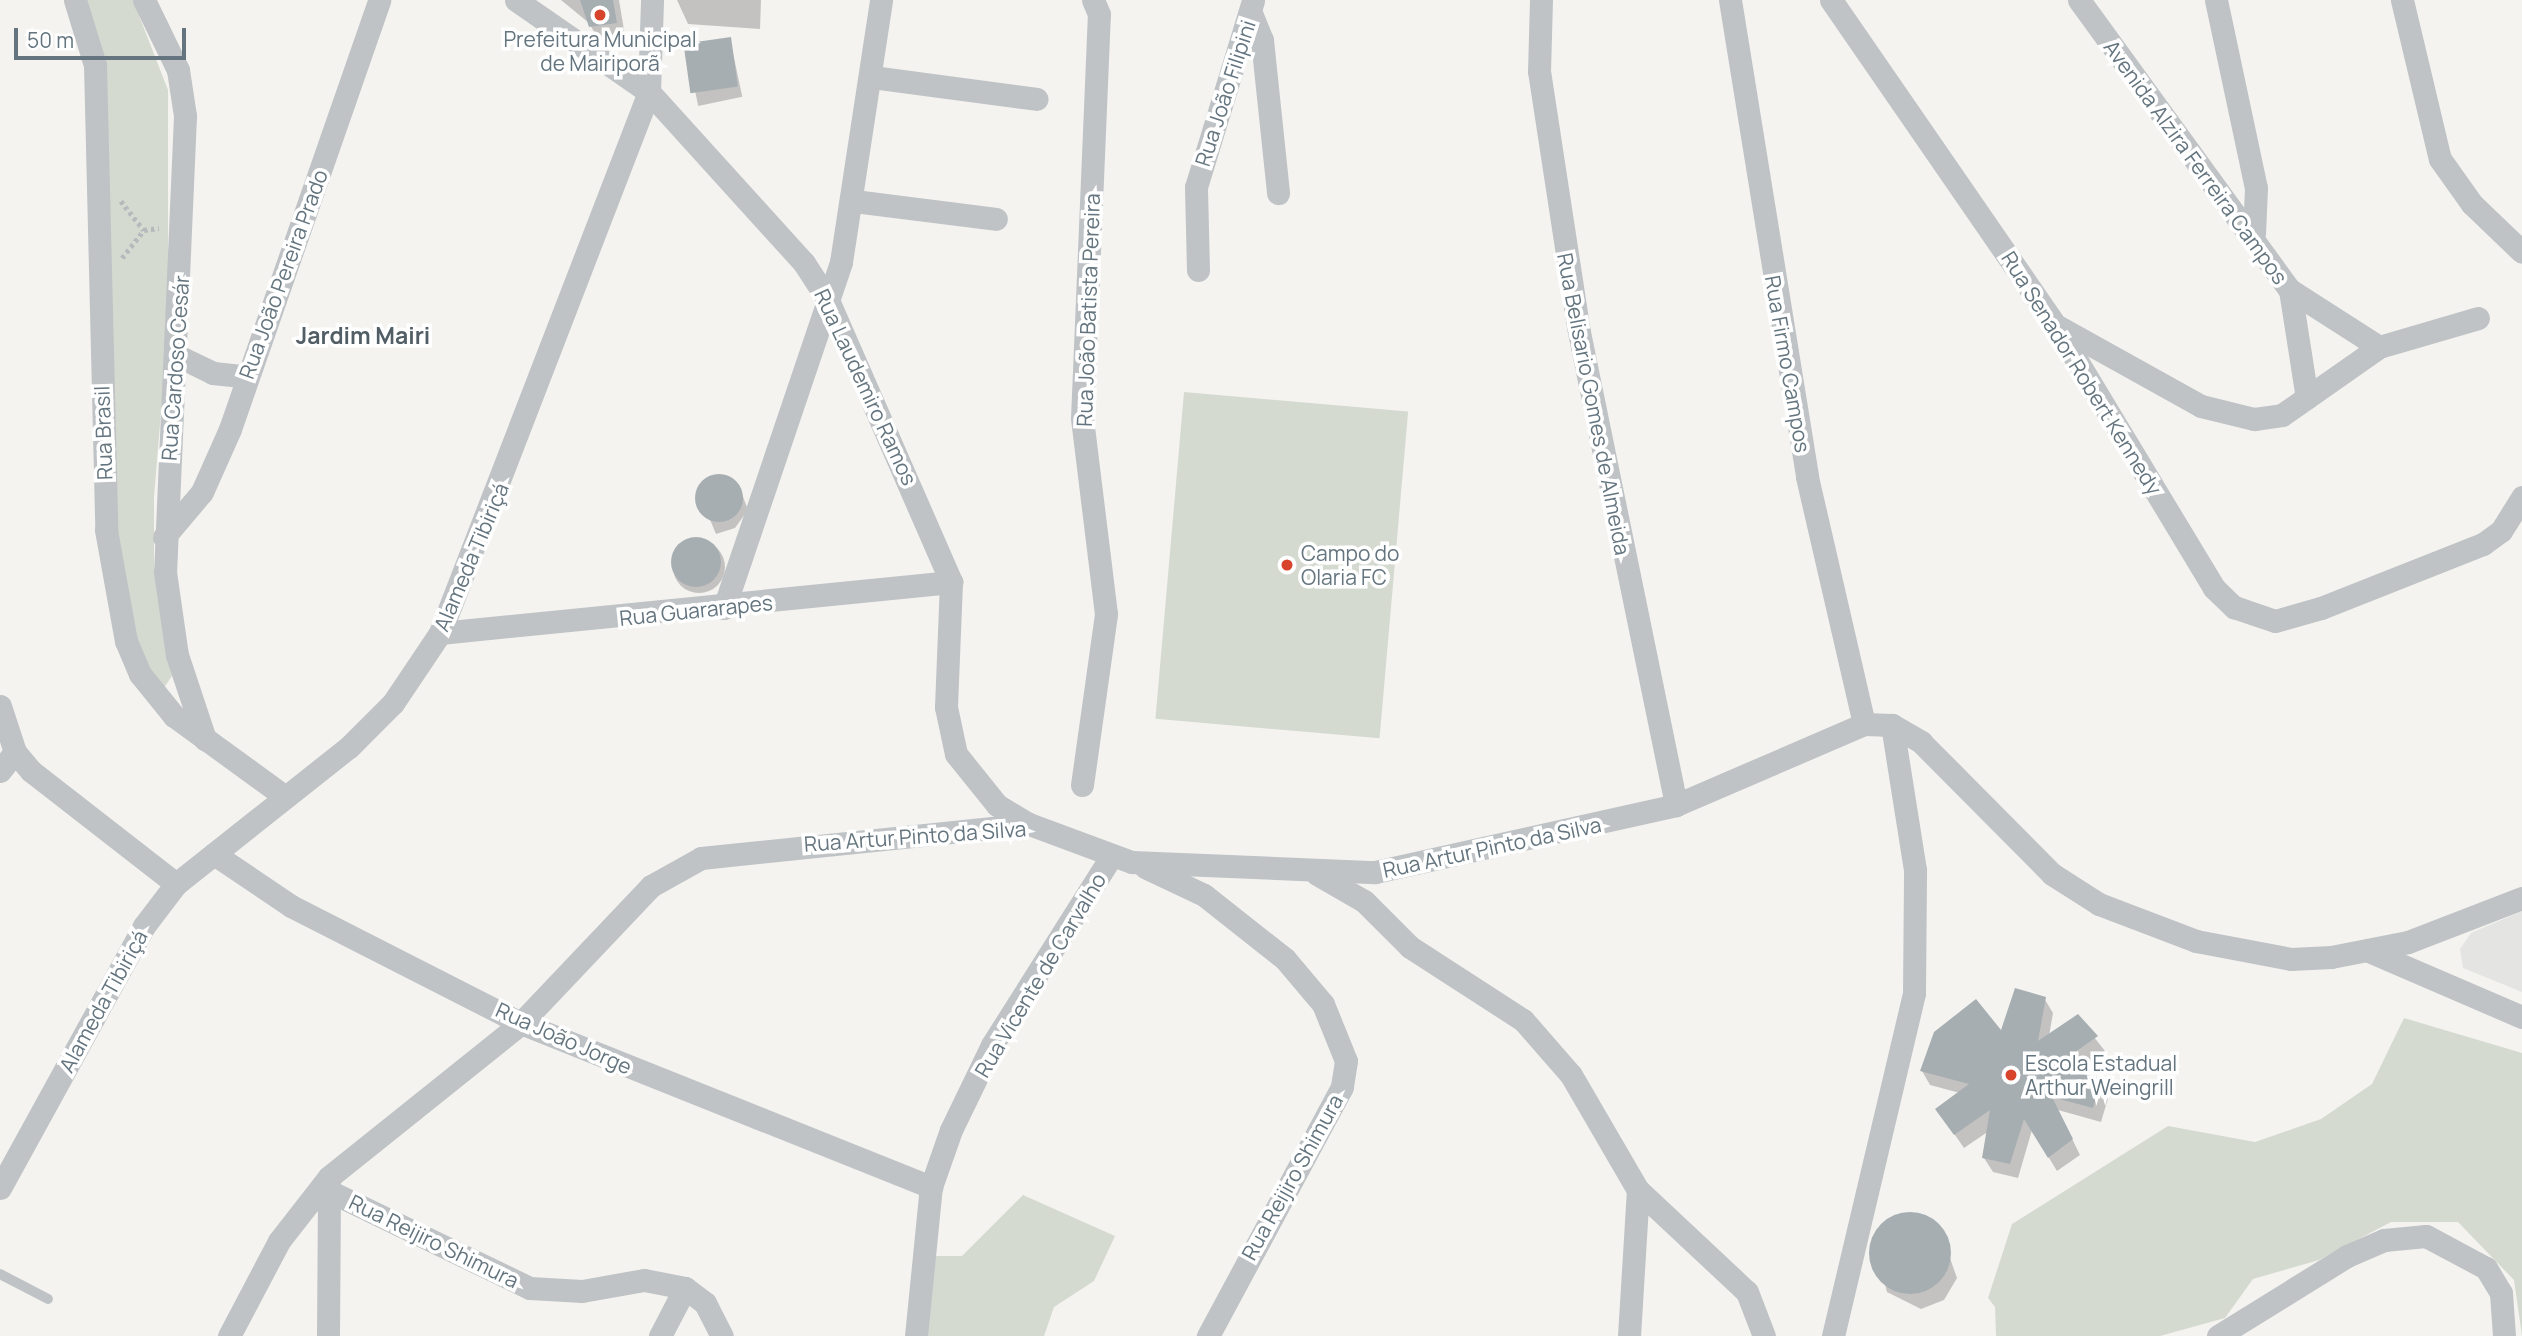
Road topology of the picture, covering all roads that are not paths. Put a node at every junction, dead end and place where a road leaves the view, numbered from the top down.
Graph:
1 (75, 0) edge
2 (144, 0) edge
3 (379, 0) edge
4 (516, 0) edge
5 (652, 0) edge
6 (881, 0) edge
7 (1093, 0) edge
8 (1541, 0) edge
9 (1730, 0) edge
10 (1831, 0) edge
11 (2079, 0) edge
12 (2216, 0) edge
13 (2402, 0) edge
14 (1252, 7) edge
15 (872, 77) junction
16 (649, 92) junction
17 (1037, 99) dead end
18 (1278, 193) dead end
19 (854, 201) junction
20 (996, 219) dead end
21 (2254, 233) junction
22 (2522, 252) edge
23 (1198, 270) dead end
24 (2290, 290) junction
25 (828, 300) junction
26 (2478, 318) dead end
27 (2056, 326) junction
28 (2379, 347) junction
29 (176, 355) junction
30 (244, 376) junction
31 (2307, 398) junction
32 (2522, 497) edge
33 (164, 537) junction
34 (951, 582) junction
35 (724, 608) junction
36 (440, 633) junction
37 (0, 706) edge
38 (1864, 724) junction
39 (1892, 725) junction
40 (205, 740) junction
41 (15, 752) junction
42 (0, 771) edge
43 (1082, 785) dead end
44 (284, 796) junction
45 (1676, 805) junction
46 (1029, 824) junction
47 (214, 855) junction
48 (1122, 859) junction
49 (1317, 874) junction
50 (176, 884) junction
51 (2522, 898) edge
52 (2371, 952) junction
53 (2522, 1017) edge
54 (522, 1023) junction
55 (329, 1184) junction
56 (932, 1187) junction
57 (0, 1188) edge
58 (1638, 1190) junction
59 (0, 1274) edge
60 (685, 1288) junction
61 (48, 1299) dead end
62 (229, 1336) edge
63 (328, 1336) edge
64 (660, 1336) edge
65 (722, 1336) edge
66 (916, 1336) edge
67 (1208, 1336) edge
68 (1629, 1336) edge
69 (1764, 1336) edge
70 (1833, 1336) edge
71 (2218, 1336) edge
72 (2504, 1336) edge

1 - 40 street, Rua Brasil
2 - 29 street, Rua Cardoso Cesár
3 - 30 street, Rua João Pereira Prado
4 - 16 street, Rua Laudemiro Ramos
5 - 16 street, Alameda Tibiriçá
6 - 15 street
7 - 43 street, Rua João Batista Pereira
8 - 45 street, Rua Belisario Gomes de Almeida
9 - 38 street, Rua Firmo Campos
10 - 27 street, Rua Senador Robert Kennedy
11 - 21 street, Avenida Alzira Ferreira Campos
12 - 21 street
13 - 22 street
14 - 18 street
14 - 23 street, Rua João Filipini
15 - 17 street
15 - 19 street
16 - 25 street, Rua Laudemiro Ramos
16 - 36 street, Alameda Tibiriçá
19 - 20 street
19 - 25 street
21 - 24 street, Avenida Alzira Ferreira Campos
24 - 28 street, Avenida Alzira Ferreira Campos
24 - 31 street
25 - 34 street, Rua Laudemiro Ramos
25 - 35 street
26 - 28 street
27 - 31 street
27 - 32 street, Rua Senador Robert Kennedy
28 - 31 street
29 - 30 street
29 - 33 street, Rua Cardoso Cesár
30 - 33 street, Rua João Pereira Prado
33 - 40 street, Rua Cardoso Cesár
34 - 35 street, Rua Guararapes
34 - 46 street, Rua Laudemiro Ramos
35 - 36 street, Rua Guararapes
36 - 44 street, Alameda Tibiriçá
37 - 41 street
38 - 39 street
38 - 45 street, Rua Artur Pinto da Silva
39 - 52 street
39 - 70 street
40 - 44 street, Rua Brasil
41 - 42 street
41 - 50 street
44 - 47 street, Alameda Tibiriçá
45 - 49 street, Rua Artur Pinto da Silva
46 - 48 street, Rua Artur Pinto da Silva
46 - 54 street, Rua Artur Pinto da Silva
47 - 50 street, Alameda Tibiriçá
47 - 54 street, Rua João Jorge
48 - 49 street, Rua Artur Pinto da Silva
48 - 56 street, Rua Vicente de Carvalho
48 - 67 street, Rua Reijiro Shimura
49 - 58 street
50 - 57 street, Alameda Tibiriçá
51 - 52 street
52 - 53 street
54 - 55 street, Rua Artur Pinto da Silva
54 - 56 street, Rua João Jorge
55 - 60 street, Rua Reijiro Shimura
55 - 62 street, Rua Artur Pinto da Silva
55 - 63 street
56 - 66 street, Rua Vicente de Carvalho
58 - 68 street
58 - 69 street
59 - 61 lane
60 - 64 street
60 - 65 street
71 - 72 street

